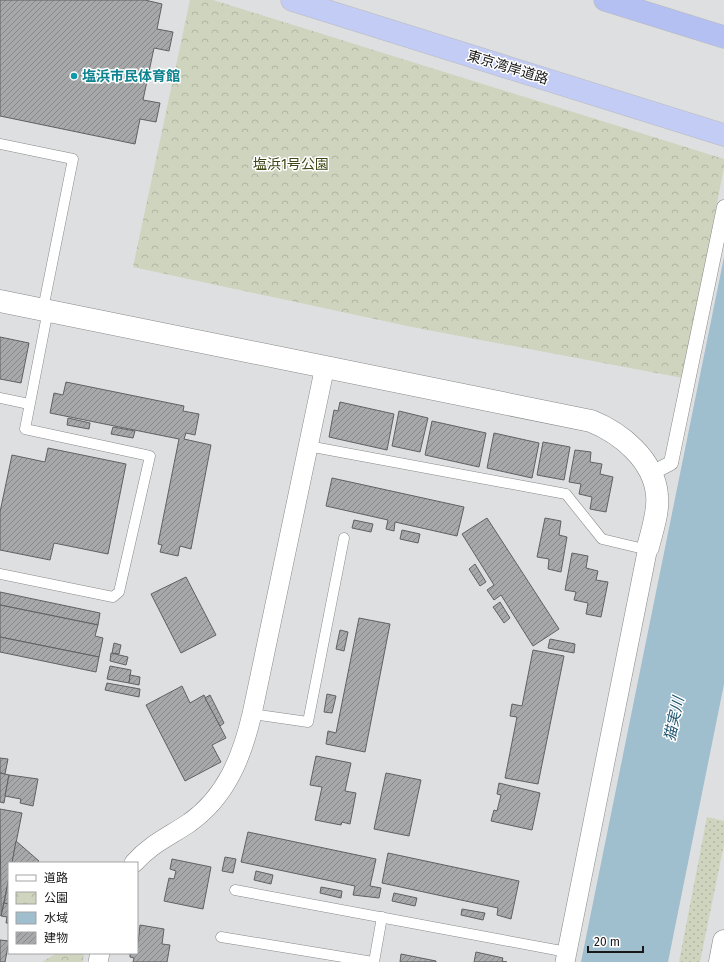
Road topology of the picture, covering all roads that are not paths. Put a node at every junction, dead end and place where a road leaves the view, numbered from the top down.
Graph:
1 (292, 0) edge
2 (605, 0) edge
3 (724, 37) edge
4 (724, 135) edge
5 (0, 144) edge
6 (724, 208) edge
7 (0, 301) edge
8 (45, 310) junction
9 (325, 366) junction
10 (0, 398) edge
11 (29, 404) junction
12 (308, 446) junction
13 (650, 474) junction
14 (344, 538) dead end
15 (648, 548) junction
16 (0, 574) edge
17 (252, 714) junction
18 (135, 862) edge
19 (235, 890) dead end
20 (382, 917) junction
21 (221, 937) dead end
22 (724, 941) edge
23 (566, 957) edge
24 (373, 962) edge
25 (720, 962) edge

1 - 4 highway, 東京湾岸道路
2 - 3 highway
5 - 8 lane
6 - 13 street
7 - 8 street
8 - 9 street
8 - 11 lane
9 - 12 street
9 - 13 street
10 - 11 lane
11 - 16 lane
12 - 15 lane
12 - 17 street
13 - 15 street
14 - 17 lane
15 - 23 street
17 - 18 street
19 - 20 lane
20 - 23 lane
20 - 24 lane
21 - 24 lane
22 - 25 street

